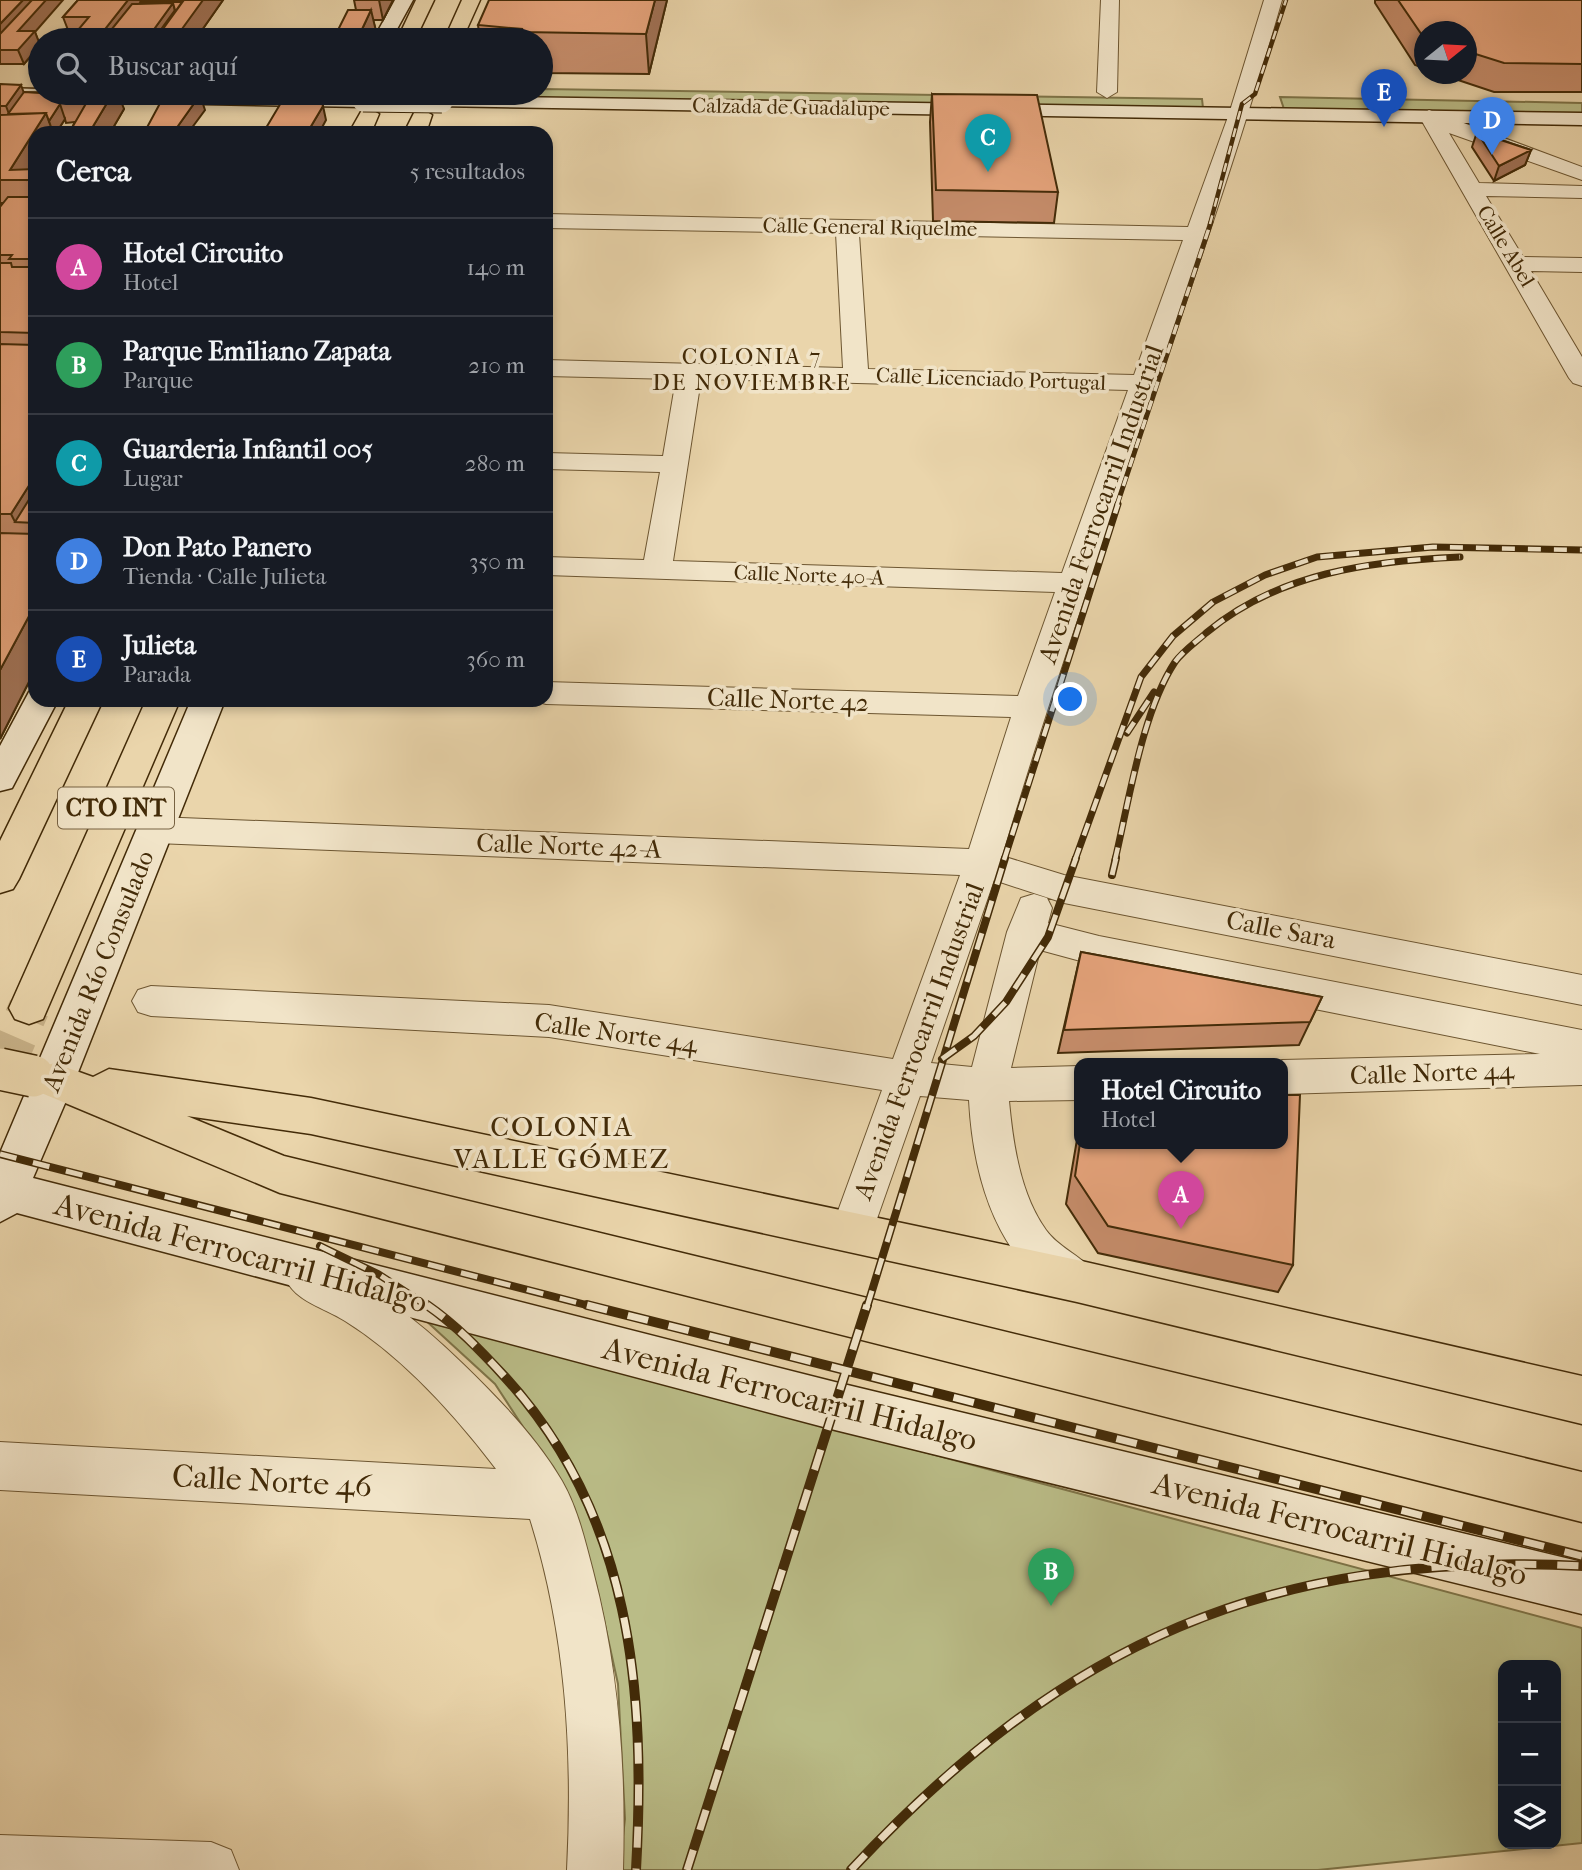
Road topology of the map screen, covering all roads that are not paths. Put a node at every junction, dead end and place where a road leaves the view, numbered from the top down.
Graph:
1 (404, 0) edge
2 (425, 0) edge
3 (471, 0) edge
4 (1110, 0) edge
5 (1273, 0) edge
6 (389, 28) edge
7 (412, 28) edge
8 (458, 28) edge
9 (0, 75) edge
10 (28, 76) edge
11 (553, 84) edge
12 (1107, 92) junction
13 (0, 94) edge
14 (28, 95) edge
15 (1582, 99) edge
16 (1241, 104) junction
17 (282, 105) edge
18 (448, 105) edge
19 (553, 105) edge
20 (359, 108) edge
21 (1431, 118) junction
22 (1582, 119) edge
23 (338, 122) dead end
24 (1582, 174) edge
25 (1473, 190) junction
26 (1582, 192) edge
27 (553, 220) edge
28 (847, 227) junction
29 (1195, 234) junction
30 (1518, 264) junction
31 (1582, 265) edge
32 (1574, 349) edge
33 (553, 368) edge
34 (690, 371) junction
35 (856, 375) junction
36 (1582, 378) edge
37 (1143, 383) junction
38 (553, 461) edge
39 (675, 464) junction
40 (553, 566) edge
41 (657, 570) junction
42 (1073, 583) junction
43 (553, 694) edge
44 (37, 707) edge
45 (83, 707) edge
46 (160, 707) edge
47 (205, 707) edge
48 (1030, 708) junction
49 (0, 779) edge
50 (156, 830) junction
51 (982, 863) junction
52 (0, 879) edge
53 (1043, 883) junction
54 (1025, 932) junction
55 (1582, 990) edge
56 (151, 1001) dead end
57 (29, 1008) tunnel mouth
58 (1582, 1046) edge
59 (1582, 1069) edge
60 (29, 1075) edge
61 (1288, 1077) edge
62 (908, 1078) junction
63 (1074, 1083) edge
64 (988, 1085) junction
65 (2, 1194) edge
66 (851, 1233) junction
67 (282, 1264) junction
68 (1077, 1281) junction
69 (1582, 1400) edge
70 (0, 1466) edge
71 (544, 1496) junction
72 (1582, 1497) edge
73 (1582, 1588) edge
74 (0, 1863) edge
75 (211, 1870) edge
76 (595, 1870) edge

1 - 6 main road
2 - 7 main road
3 - 8 main road
4 - 12 street
5 - 16 street, Avenida Ferrocarril Industrial
9 - 10 main road
11 - 12 main road, Calzada de Guadalupe
12 - 16 main road, Calzada de Guadalupe
13 - 14 main road, Calzada de Guadalupe
15 - 16 main road, Calzada de Guadalupe
16 - 19 main road, Calzada de Guadalupe
16 - 21 main road, Calzada de Guadalupe
16 - 29 street, Avenida Ferrocarril Industrial
17 - 20 main road, Calzada de Guadalupe
18 - 20 main road, Calzada de Guadalupe, bridge
20 - 23 main road
21 - 22 main road, Calzada de Guadalupe
21 - 24 street
21 - 25 street, Calle Abel
25 - 26 street
25 - 30 street, Calle Abel
27 - 28 street, Calle General Riquelme
28 - 29 street, Calle General Riquelme
28 - 35 street
29 - 37 street, Avenida Ferrocarril Industrial
30 - 31 street
30 - 32 street, Calle Abel
32 - 36 street, Calle Abel
33 - 34 street, Calle Licenciado Portugal
34 - 35 street, Calle Licenciado Portugal
34 - 39 street
35 - 37 street, Calle Licenciado Portugal
37 - 42 street, Avenida Ferrocarril Industrial
38 - 39 street
39 - 41 street
40 - 41 street, Calle Norte 40-A
41 - 42 street, Calle Norte 40-A
42 - 48 street, Avenida Ferrocarril Industrial
43 - 48 street, Calle Norte 42
44 - 49 main road
45 - 52 main road, CTO INT
46 - 57 main road, CTO INT
47 - 50 main road, Avenida Río Consulado / CTO INT
48 - 51 street, Avenida Ferrocarril Industrial
50 - 51 street, Calle Norte 42-A
50 - 60 main road, Avenida Río Consulado / CTO INT
51 - 53 street, Calle Sara
51 - 62 street, Avenida Ferrocarril Industrial
53 - 54 street
53 - 55 street, Calle Sara
54 - 58 street
54 - 64 street
56 - 62 street, Calle Norte 44
59 - 61 street, Calle Norte 44
60 - 65 main road, Avenida Río Consulado / CTO INT
60 - 66 main road
60 - 72 main road
62 - 64 street, Calle Norte 44
62 - 66 street, Avenida Ferrocarril Industrial
63 - 64 street, Calle Norte 44
64 - 68 street
65 - 67 main road, Avenida Ferrocarril Hidalgo
66 - 68 main road
67 - 71 street
67 - 73 main road, Avenida Ferrocarril Hidalgo
68 - 69 main road
70 - 71 street, Calle Norte 46
71 - 76 street
74 - 75 street

